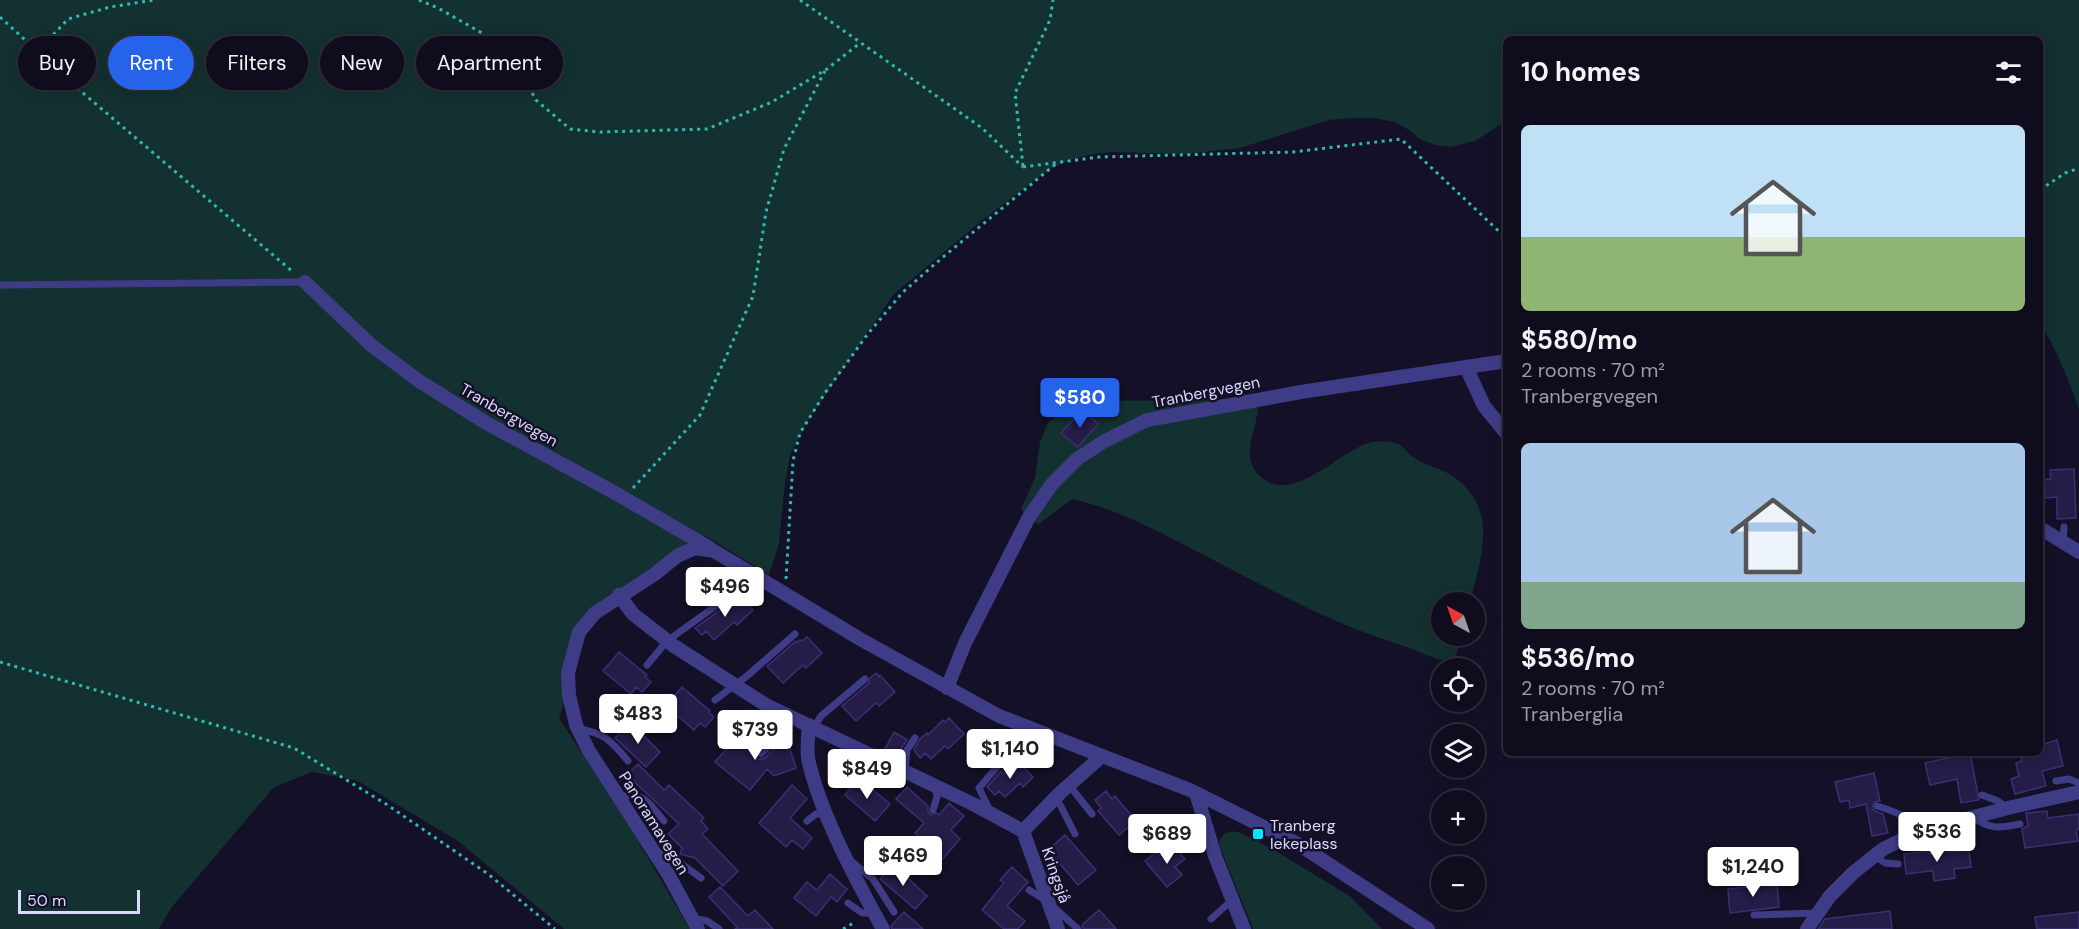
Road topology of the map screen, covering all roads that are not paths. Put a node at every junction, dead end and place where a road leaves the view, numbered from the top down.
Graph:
1 (305, 282) joint
2 (0, 285) edge
3 (1503, 361) edge
4 (1466, 367) junction
5 (1503, 431) edge
6 (2064, 527) dead end
7 (2043, 530) edge
8 (2063, 542) junction
9 (695, 548) joint
10 (714, 550) junction
11 (2079, 552) edge
12 (619, 595) junction
13 (731, 595) dead end
14 (795, 634) dead end
15 (668, 641) junction
16 (647, 665) dead end
17 (865, 679) dead end
18 (735, 685) junction
19 (947, 688) junction
20 (715, 700) dead end
21 (791, 717) junction
22 (811, 727) junction
23 (578, 729) junction
24 (915, 738) dead end
25 (1007, 752) dead end
26 (761, 754) dead end
27 (1102, 756) junction
28 (628, 761) dead end
29 (905, 772) junction
30 (2056, 781) dead end
31 (2079, 783) edge
32 (1069, 785) junction
33 (935, 786) junction
34 (2079, 792) edge
35 (1196, 793) junction
36 (1982, 795) dead end
37 (1056, 796) junction
38 (619, 797) junction
39 (1877, 806) dead end
40 (2008, 808) junction
41 (933, 810) dead end
42 (826, 813) junction
43 (991, 814) junction
44 (1092, 814) dead end
45 (1973, 817) junction
46 (664, 821) dead end
47 (807, 821) dead end
48 (2020, 824) dead end
49 (1924, 830) junction
50 (1023, 831) junction
51 (1075, 834) dead end
52 (1209, 836) junction
53 (1177, 841) dead end
54 (654, 852) junction
55 (1875, 856) junction
56 (847, 857) junction
57 (1898, 864) dead end
58 (701, 878) dead end
59 (1029, 890) dead end
60 (1232, 900) junction
61 (1047, 901) junction
62 (848, 903) dead end
63 (894, 912) dead end
64 (874, 913) junction
65 (1818, 913) junction
66 (1754, 915) dead end
67 (1211, 919) dead end
68 (695, 923) edge
69 (719, 929) edge
70 (883, 929) edge
71 (1058, 929) edge
72 (1078, 929) edge
73 (1244, 929) edge
74 (1428, 929) edge
75 (1807, 929) edge

1 - 2 lane
1 - 10 street, Tranbergvegen
3 - 4 street, Tranbergvegen
4 - 5 street
4 - 19 street, Tranbergvegen
6 - 8 lane
7 - 8 street
8 - 11 street
9 - 10 street, Tranbergvegen
9 - 12 street, Panoramavegen
10 - 19 street, Tranbergvegen
12 - 15 street
12 - 23 street, Panoramavegen
13 - 15 lane
14 - 18 lane
15 - 16 lane
15 - 18 street
17 - 22 lane
18 - 20 lane
18 - 21 street
19 - 27 street, Tranbergvegen
21 - 22 street
21 - 26 lane
22 - 29 street
22 - 42 street
23 - 28 lane
23 - 38 street, Panoramavegen
24 - 29 lane
25 - 43 lane
27 - 32 street
27 - 35 street, Tranbergvegen
29 - 33 street
30 - 31 lane
32 - 37 street
32 - 44 lane
33 - 41 lane
33 - 43 street
34 - 40 street
35 - 52 street
35 - 74 street, Tranbergvegen
36 - 40 lane
37 - 50 street
37 - 51 lane
38 - 46 lane
38 - 54 street, Panoramavegen
39 - 49 lane
40 - 45 street
42 - 47 lane
42 - 56 street
43 - 50 street
45 - 48 lane
45 - 49 street
49 - 55 street
50 - 61 street, Kringsjå
52 - 53 lane
52 - 60 street
54 - 58 lane
54 - 68 street, Panoramavegen
55 - 57 lane
55 - 65 street
56 - 63 lane
56 - 64 street
59 - 61 lane
60 - 67 lane
60 - 73 street
61 - 71 street, Kringsjå
61 - 72 lane
62 - 64 lane
64 - 70 street
65 - 66 lane
65 - 75 street
68 - 69 lane

